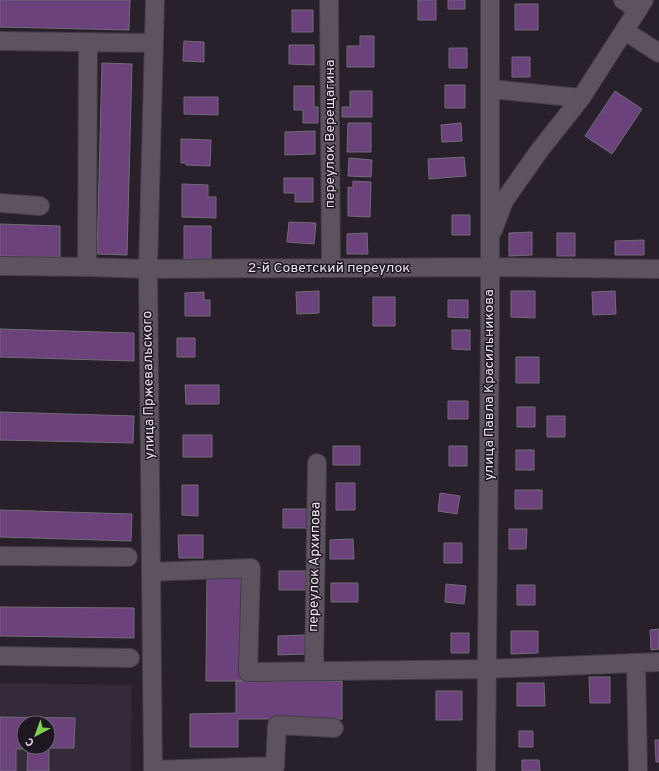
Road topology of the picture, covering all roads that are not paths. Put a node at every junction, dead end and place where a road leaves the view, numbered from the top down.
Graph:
1 (155, 0) edge
2 (329, 0) edge
3 (490, 0) edge
4 (623, 0) edge
5 (641, 5) edge
6 (625, 31) junction
7 (0, 41) edge
8 (88, 42) junction
9 (152, 43) junction
10 (659, 54) edge
11 (490, 89) junction
12 (581, 98) junction
13 (0, 203) edge
14 (40, 206) dead end
15 (489, 242) junction
16 (0, 266) edge
17 (87, 267) junction
18 (490, 267) junction
19 (331, 268) junction
20 (148, 269) junction
21 (659, 269) edge
22 (316, 463) dead end
23 (0, 556) edge
24 (128, 557) dead end
25 (151, 572) junction
26 (0, 656) edge
27 (130, 658) dead end
28 (659, 662) edge
29 (636, 664) junction
30 (487, 669) junction
31 (314, 671) junction
32 (334, 728) dead end
33 (153, 770) edge
34 (486, 771) edge
35 (638, 771) edge

1 - 9 street, улица Пржевальского
2 - 19 street, переулок Верещагина
3 - 11 street, улица Павла Красильникова
4 - 5 street
5 - 6 street
6 - 10 street
6 - 12 street
7 - 8 street
8 - 9 street
8 - 17 street
9 - 20 street, улица Пржевальского
11 - 12 street
11 - 15 street, улица Павла Красильникова
12 - 15 street
13 - 14 street
15 - 18 street, улица Павла Красильникова
16 - 17 street, 2-й Советский переулок
17 - 20 street, 2-й Советский переулок
18 - 19 street, 2-й Советский переулок
18 - 21 street, 2-й Советский переулок
18 - 30 street, улица Павла Красильникова
19 - 20 street, 2-й Советский переулок
20 - 25 street, улица Пржевальского
22 - 31 street, переулок Архипова
23 - 24 street
25 - 31 street
25 - 33 street, улица Пржевальского
26 - 27 street
28 - 29 street
29 - 30 street
29 - 35 street
30 - 31 street
30 - 34 street, улица Павла Красильникова
32 - 33 street

